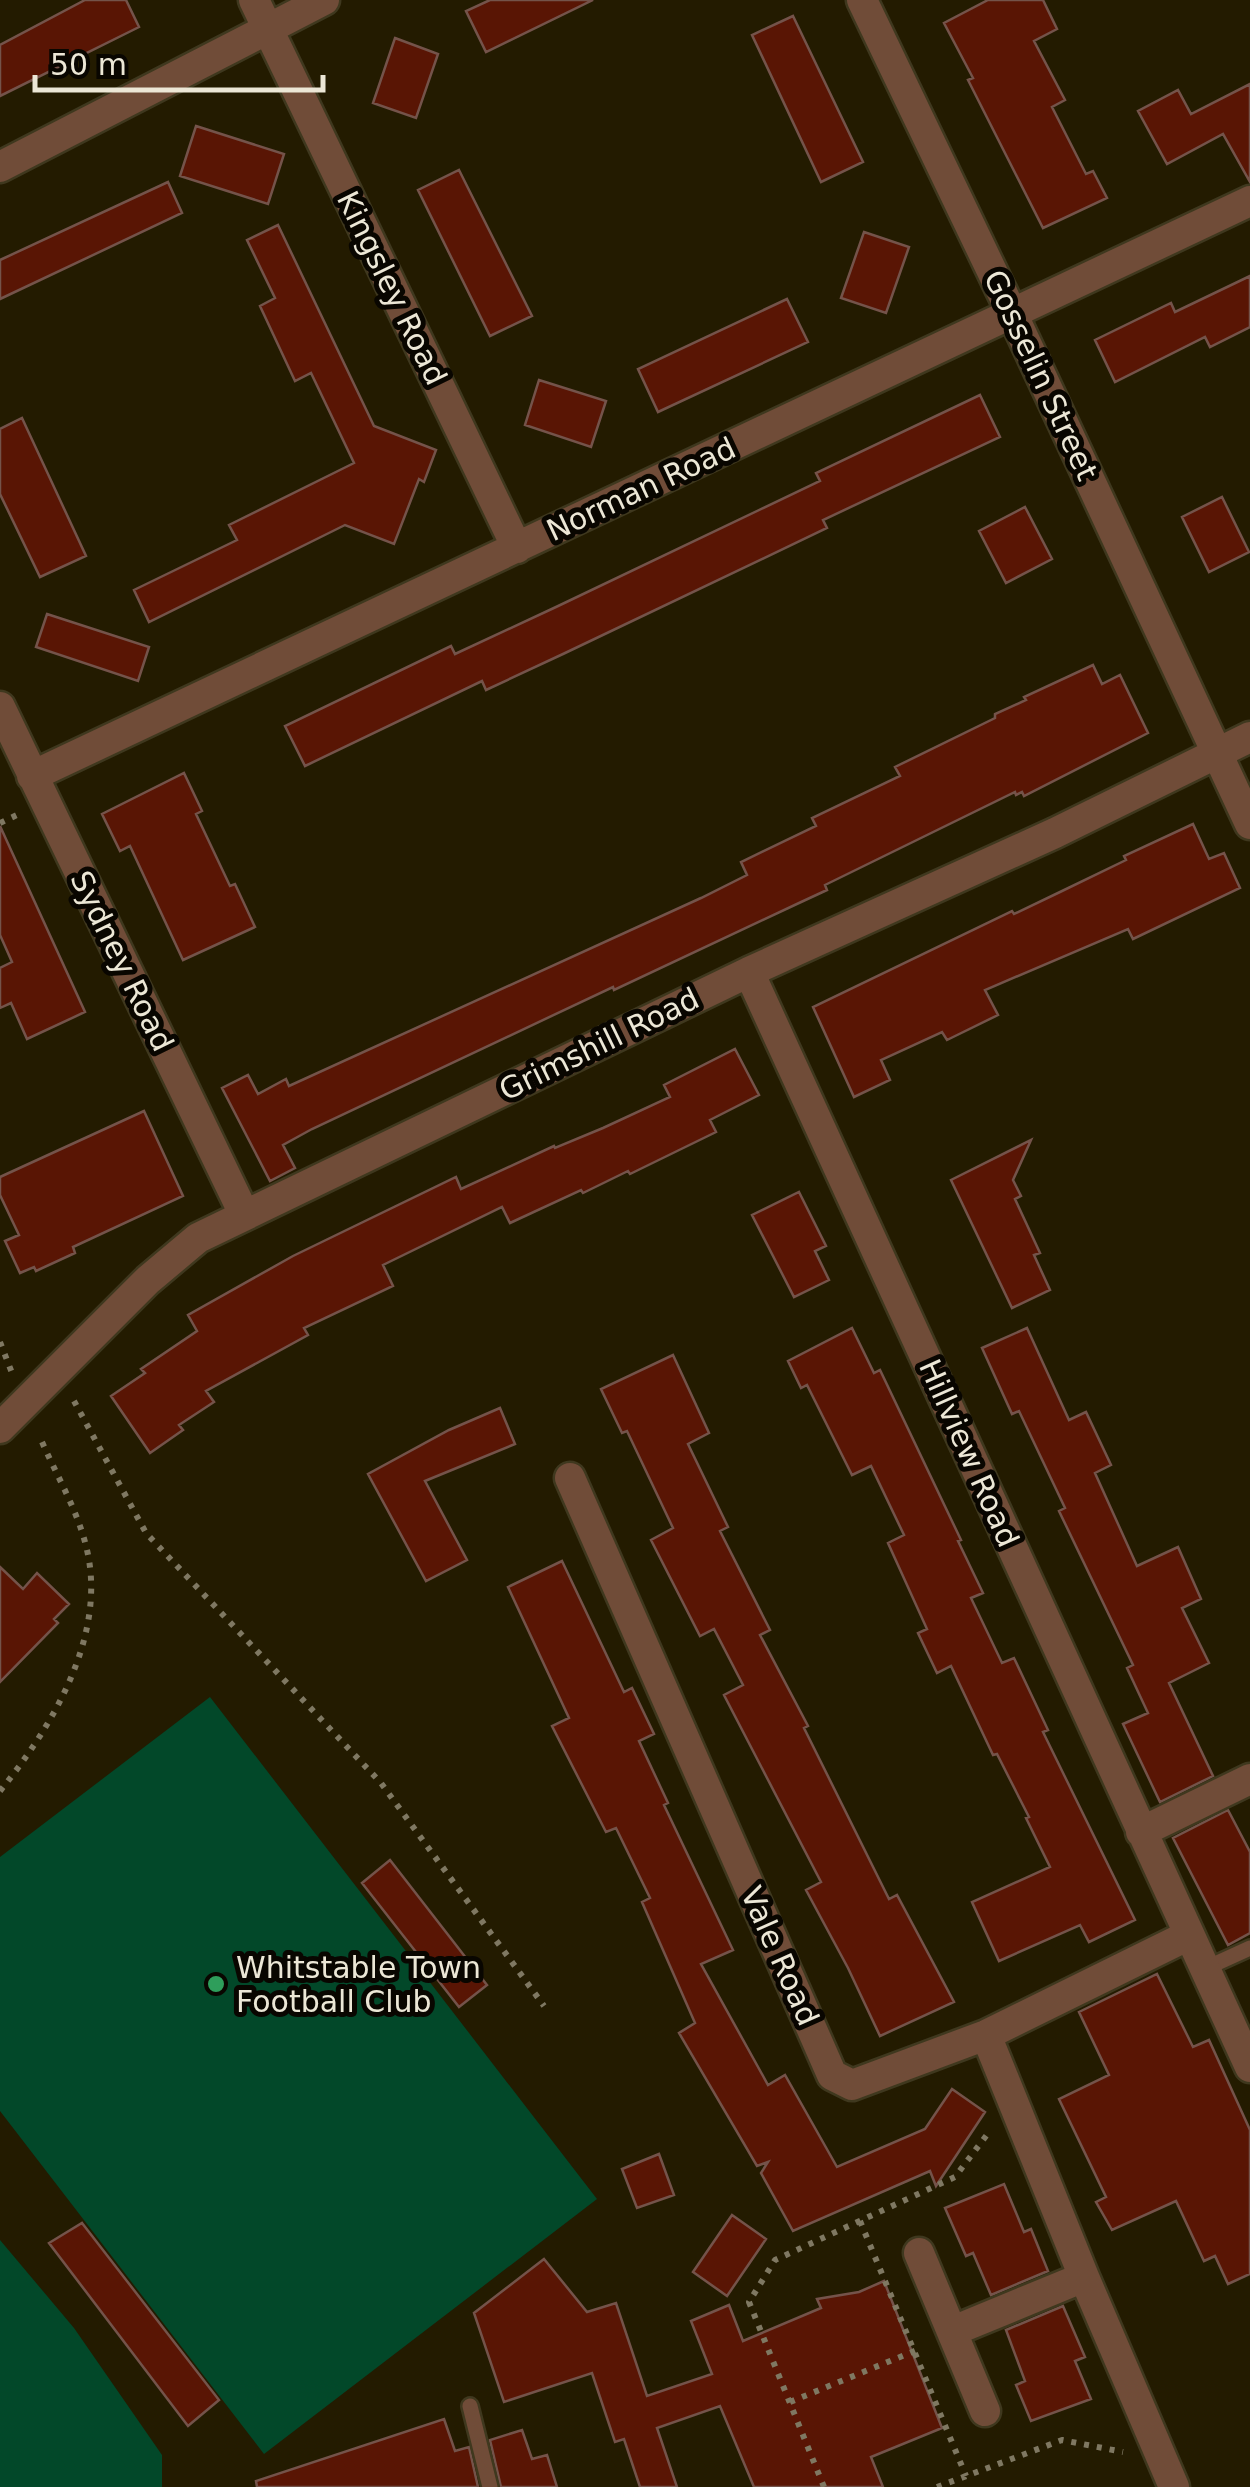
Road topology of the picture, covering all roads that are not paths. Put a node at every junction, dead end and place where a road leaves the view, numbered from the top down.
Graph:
1 (324, 0) edge
2 (862, 0) edge
3 (260, 14) edge
4 (0, 167) edge
5 (1250, 201) edge
6 (1012, 313) junction
7 (517, 548) junction
8 (0, 707) edge
9 (1250, 736) edge
10 (1217, 752) junction
11 (32, 776) junction
12 (1250, 824) edge
13 (749, 972) junction
14 (244, 1214) junction
15 (0, 1428) edge
16 (570, 1478) dead end
17 (1250, 1779) edge
18 (1141, 1832) junction
19 (1189, 1935) junction
20 (1250, 1948) edge
21 (1204, 1969) junction
22 (986, 2035) junction
23 (1250, 2067) edge
24 (919, 2253) dead end
25 (1084, 2277) junction
26 (954, 2331) junction
27 (470, 2406) dead end
28 (985, 2411) dead end
29 (1169, 2474) edge
30 (490, 2487) edge

1 - 3 street
2 - 6 street, Gosselin Street
3 - 4 street
3 - 7 street, Kingsley Road
5 - 6 street, Norman Road
6 - 7 street, Norman Road
6 - 10 street, Gosselin Street
7 - 11 street, Norman Road
8 - 11 street, Sydney Road
9 - 10 street, Grimshill Road
10 - 12 street, Gosselin Street
10 - 13 street, Grimshill Road
11 - 14 street, Sydney Road
13 - 14 street, Grimshill Road
13 - 18 street, Hillview Road
14 - 15 street, Grimshill Road
16 - 22 street, Vale Road
17 - 18 street
18 - 19 street, Hillview Road
19 - 21 street, Hillview Road
19 - 22 street, Vale Road
20 - 21 lane
21 - 23 street, Hillview Road
22 - 25 street
24 - 26 street
25 - 26 street
25 - 29 street
26 - 28 street
27 - 30 lane

